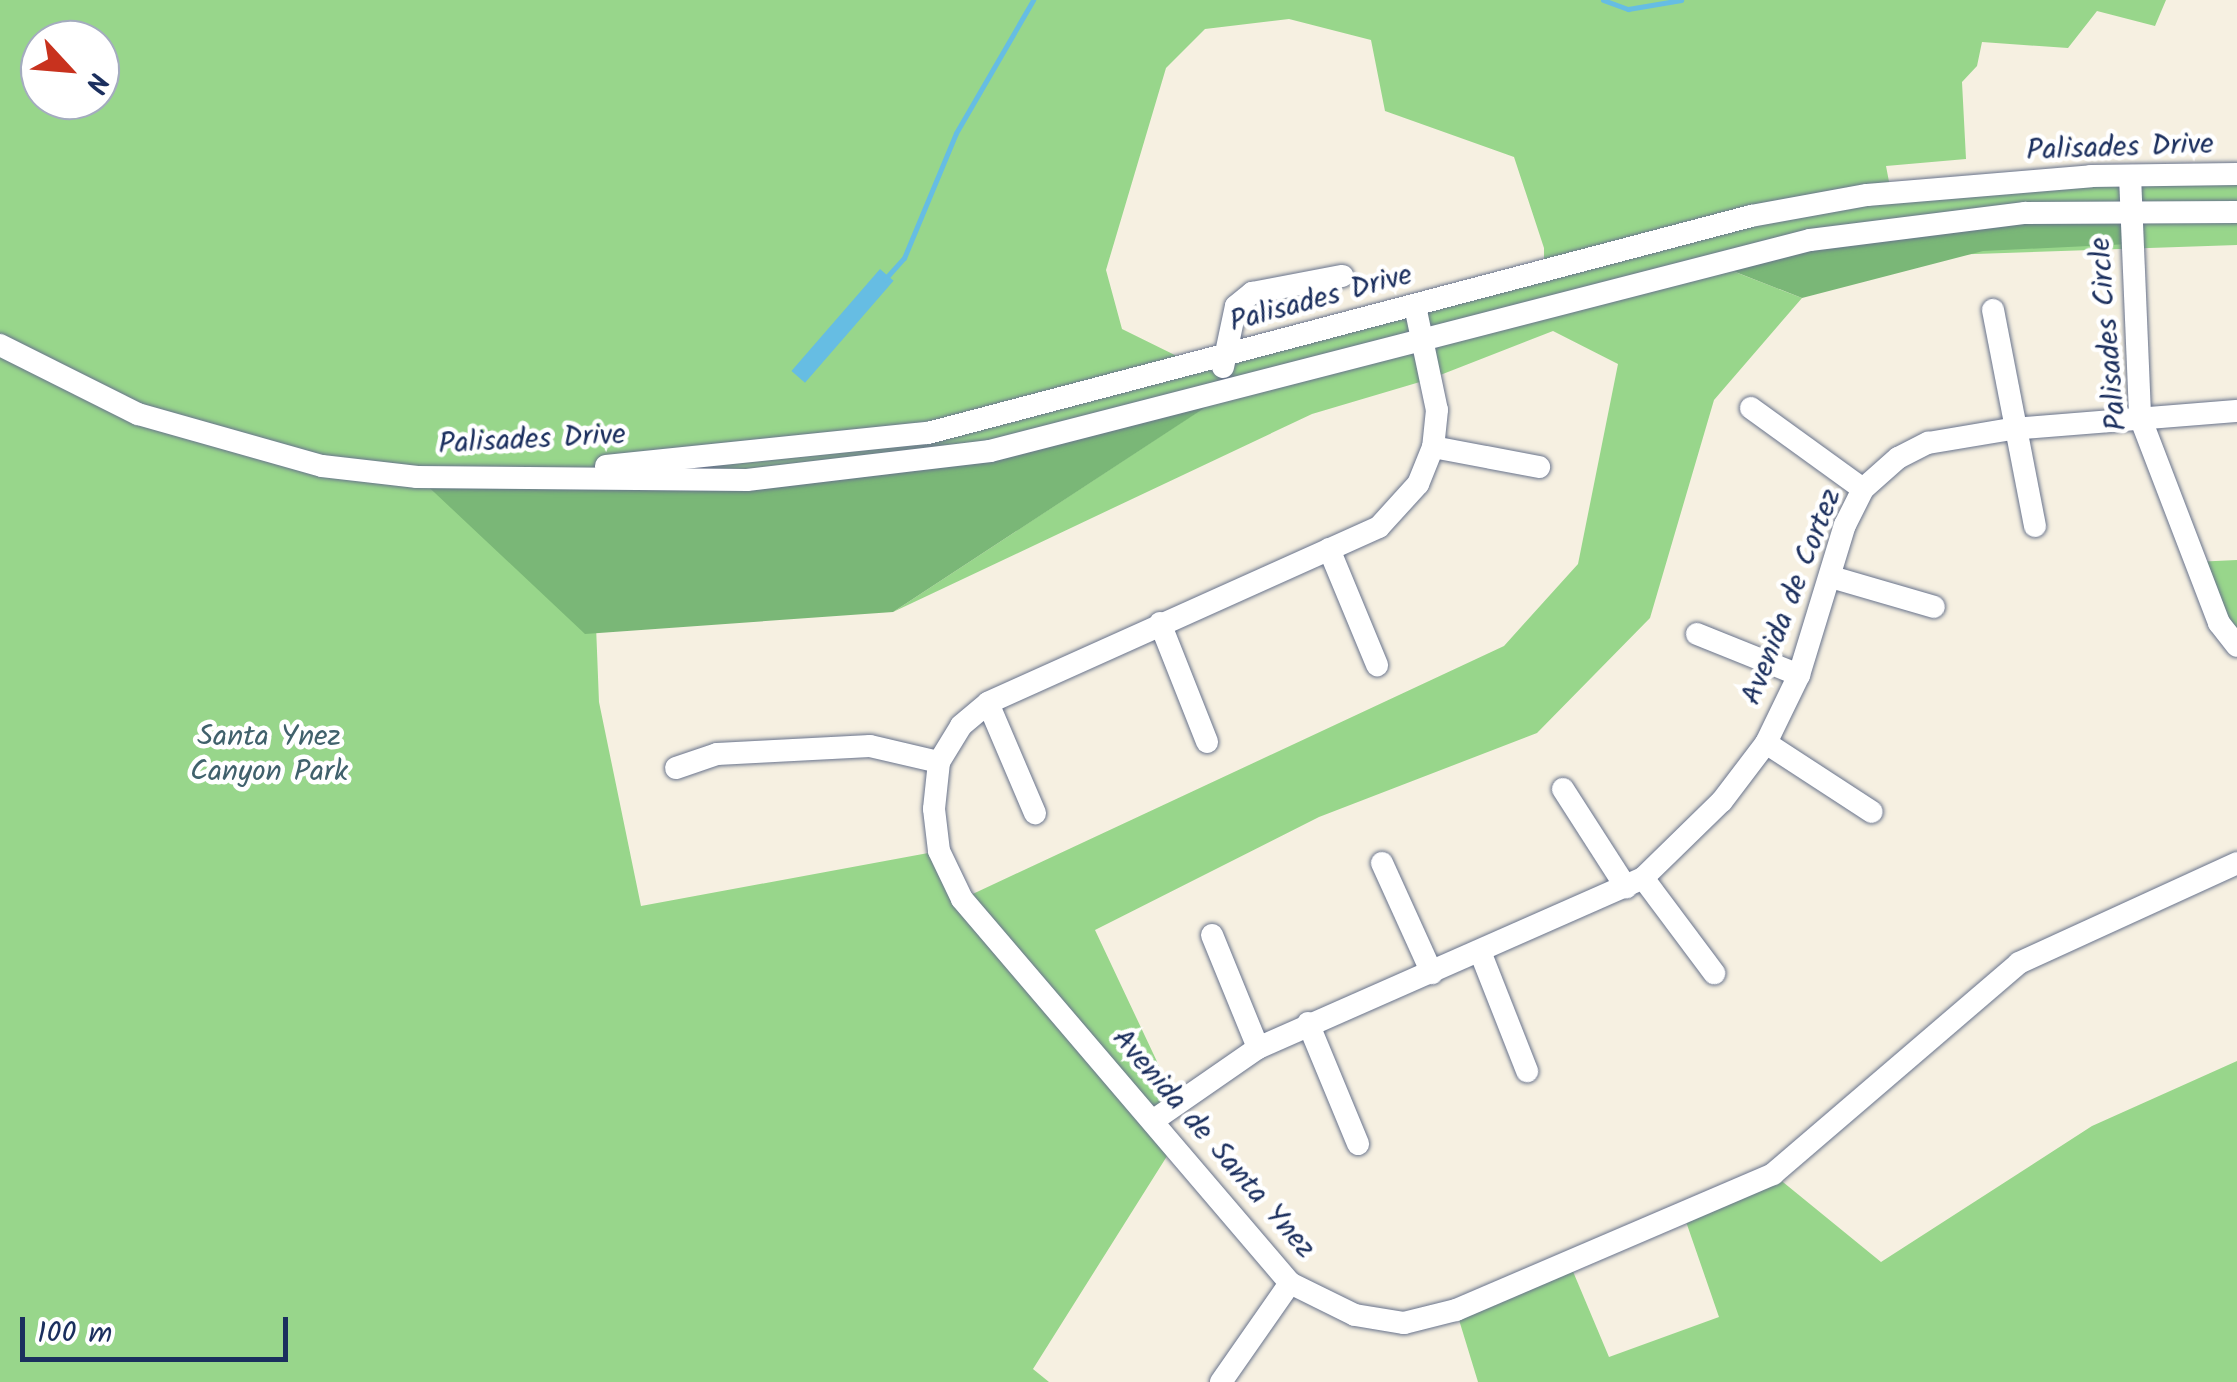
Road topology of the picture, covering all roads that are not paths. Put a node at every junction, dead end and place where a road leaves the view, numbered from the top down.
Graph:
1 (2237, 174) edge
2 (2130, 176) junction
3 (1876, 194) junction
4 (2237, 212) edge
5 (2128, 213) junction
6 (1882, 228) junction
7 (1342, 276) dead end
8 (1415, 306) junction
9 (1993, 310) dead end
10 (1422, 339) junction
11 (0, 345) edge
12 (1221, 356) junction
13 (1228, 388) junction
14 (1751, 408) dead end
15 (2237, 410) edge
16 (2140, 417) junction
17 (2012, 429) junction
18 (1433, 448) junction
19 (1539, 467) dead end
20 (418, 477) junction
21 (1864, 489) junction
22 (2036, 526) dead end
23 (1329, 549) junction
24 (1831, 578) junction
25 (1934, 607) dead end
26 (1160, 624) junction
27 (1697, 634) dead end
28 (2237, 646) edge
29 (1377, 665) dead end
30 (1799, 675) junction
31 (988, 703) junction
32 (1207, 742) dead end
33 (1766, 744) junction
34 (939, 762) junction
35 (676, 768) dead end
36 (1563, 789) dead end
37 (1872, 812) dead end
38 (1035, 813) dead end
39 (1382, 863) dead end
40 (2237, 863) edge
41 (1634, 882) junction
42 (1212, 935) dead end
43 (1481, 954) junction
44 (1432, 973) junction
45 (1714, 973) dead end
46 (1308, 1024) junction
47 (1258, 1048) junction
48 (1527, 1071) dead end
49 (1154, 1120) junction
50 (1358, 1144) dead end
51 (1290, 1283) junction
52 (1221, 1382) edge

1 - 2 street, Palisades Drive
2 - 3 street, Palisades Drive
2 - 5 street, Palisades Circle
3 - 6 street
3 - 8 street, Palisades Drive
4 - 5 street, Palisades Drive
5 - 6 street, Palisades Drive
5 - 16 street, Palisades Circle
6 - 10 street, Palisades Drive
7 - 12 street
8 - 10 street
8 - 12 street, Palisades Drive
9 - 17 street
10 - 13 street, Palisades Drive
10 - 18 street
11 - 20 street, Palisades Drive
12 - 13 street
12 - 20 street, Palisades Drive
13 - 20 street, Palisades Drive
14 - 21 street
15 - 16 street, Avenida de Cortez
16 - 17 street, Avenida de Cortez
16 - 28 street, Palisades Circle
17 - 21 street, Avenida de Cortez
17 - 22 street
18 - 19 street
18 - 23 street
21 - 24 street, Avenida de Cortez
23 - 26 street
23 - 29 street
24 - 25 street
24 - 30 street, Avenida de Cortez
26 - 31 street
26 - 32 street
27 - 30 street
30 - 33 street, Avenida de Cortez
31 - 34 street
31 - 38 street
33 - 37 street
33 - 41 street, Avenida de Cortez
34 - 35 street
34 - 49 street, Avenida de Santa Ynez
36 - 41 street
39 - 44 street
40 - 51 street, Avenida de Santa Ynez
41 - 43 street, Avenida de Cortez
41 - 45 street
42 - 47 street
43 - 44 street, Avenida de Cortez
43 - 48 street
44 - 46 street, Avenida de Cortez
46 - 47 street, Avenida de Cortez
46 - 50 street
47 - 49 street, Avenida de Cortez
49 - 51 street, Avenida de Santa Ynez
51 - 52 street

